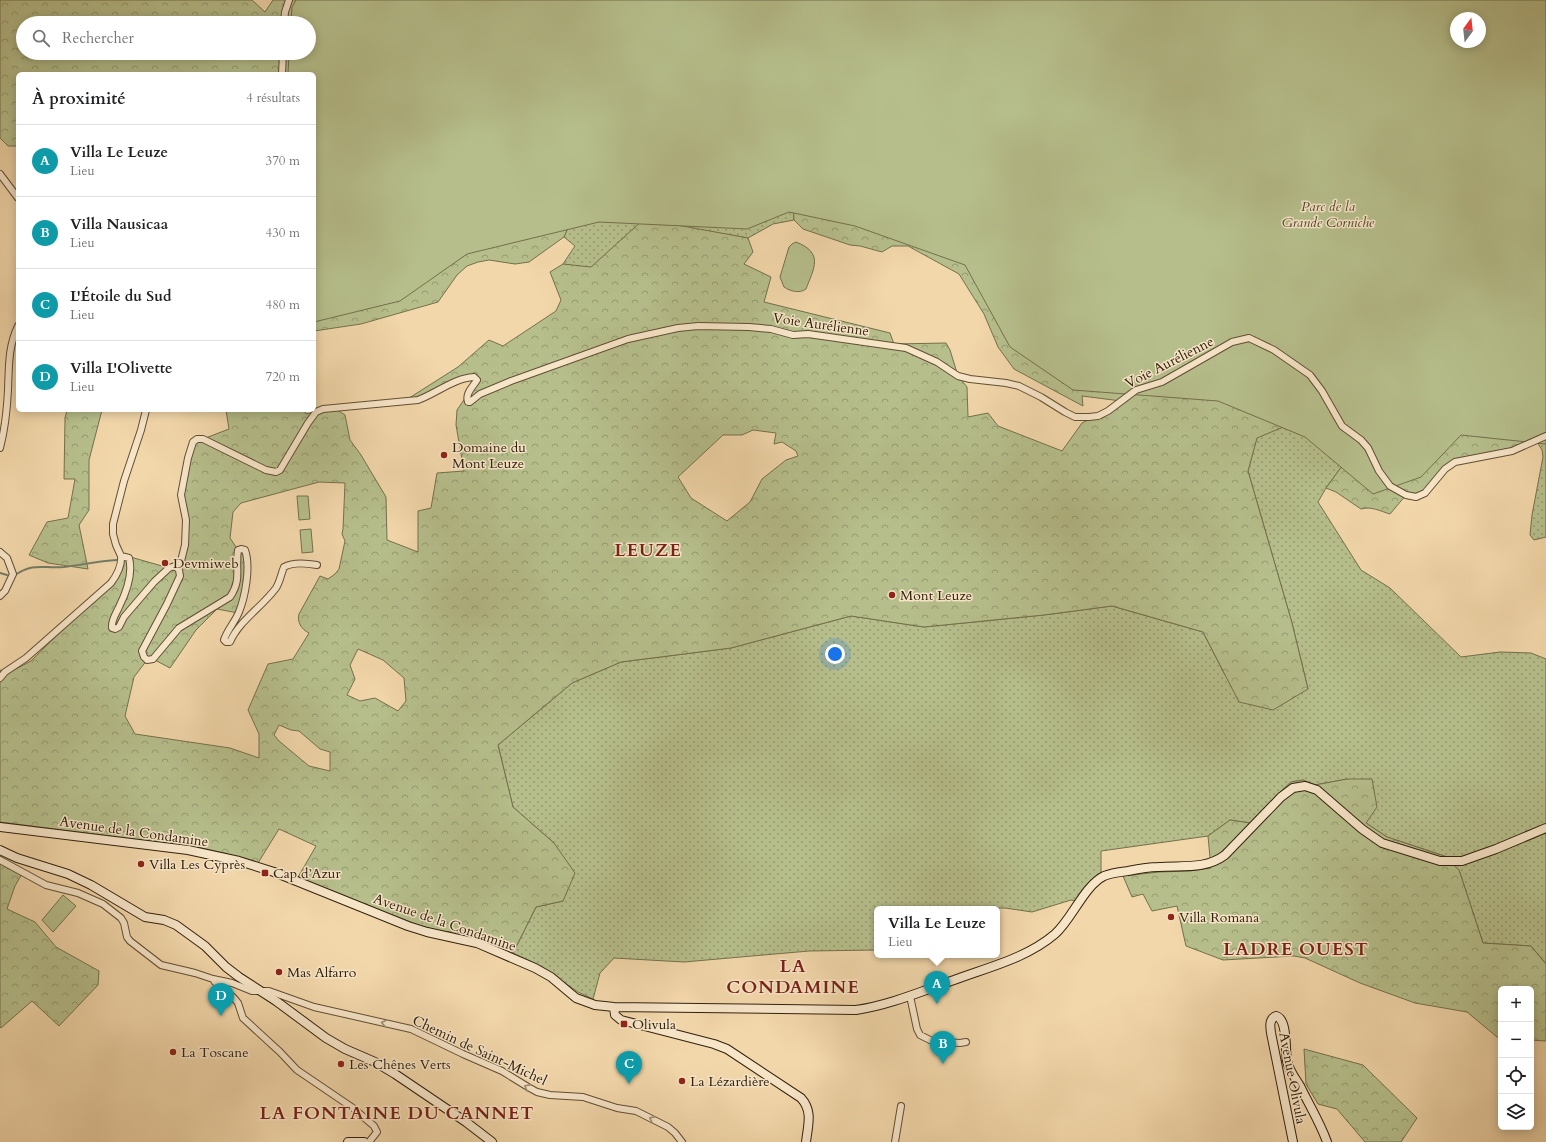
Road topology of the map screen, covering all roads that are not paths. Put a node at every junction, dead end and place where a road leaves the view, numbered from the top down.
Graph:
1 (289, 0) edge
2 (285, 16) edge
3 (283, 60) edge
4 (282, 72) edge
5 (0, 174) edge
6 (16, 195) edge
7 (16, 330) edge
8 (146, 412) edge
9 (1546, 436) edge
10 (0, 448) edge
11 (0, 552) edge
12 (121, 556) junction
13 (317, 565) dead end
14 (176, 566) junction
15 (0, 596) edge
16 (0, 678) edge
17 (0, 827) edge
18 (1546, 828) edge
19 (0, 850) edge
20 (0, 860) edge
21 (213, 979) junction
22 (260, 991) junction
23 (910, 996) junction
24 (614, 1007) junction
25 (966, 1042) dead end
26 (901, 1106) dead end
27 (348, 1142) edge
28 (364, 1142) edge
29 (369, 1142) edge
30 (492, 1142) edge
31 (682, 1142) edge
32 (806, 1142) edge
33 (895, 1142) edge
34 (1293, 1142) edge
35 (1327, 1142) edge

1 - 2 street
3 - 4 street
5 - 6 street
7 - 10 street
8 - 12 street
9 - 14 street, Voie Aurélienne
11 - 15 street
12 - 14 street
12 - 16 street
13 - 14 street
17 - 24 main road, Avenue de la Condamine
18 - 23 main road, Avenue de la Condamine
19 - 22 main road
20 - 21 street, Chemin de Saint-Michel
21 - 22 street, Chemin de Saint-Michel
21 - 29 street
22 - 30 main road
31 -> 22 street, Chemin de Saint-Michel
23 - 24 main road, Avenue de la Condamine
23 - 25 street
24 - 32 main road
26 - 33 street
27 - 28 main road
34 - 35 main road, Avenue Olivula

